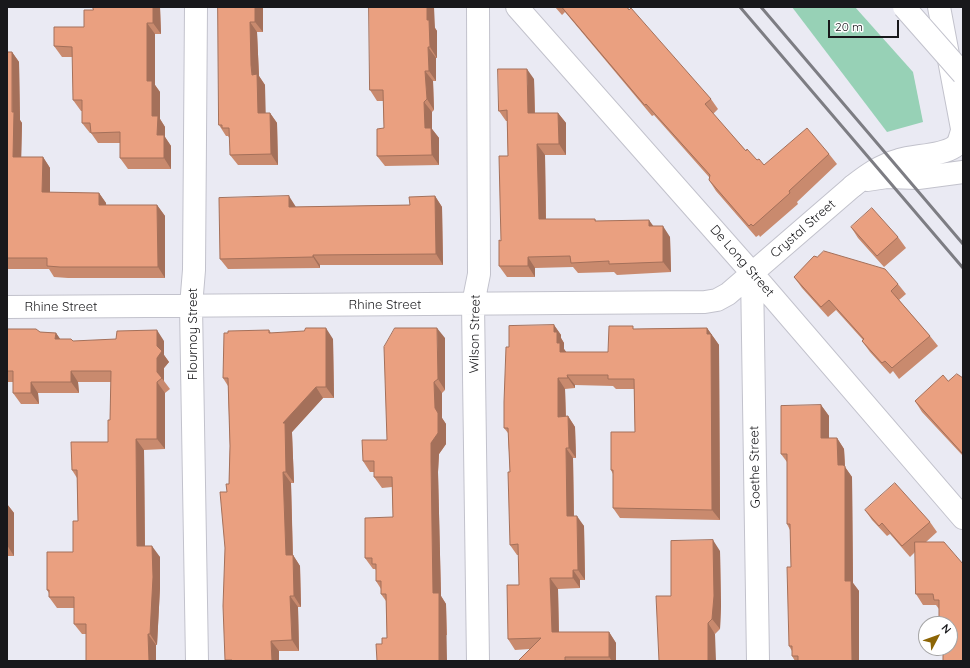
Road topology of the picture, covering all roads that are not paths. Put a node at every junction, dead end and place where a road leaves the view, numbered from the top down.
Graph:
1 (196, 7) edge
2 (478, 7) edge
3 (517, 7) edge
4 (904, 7) edge
5 (939, 7) edge
6 (963, 74) edge
7 (963, 133) edge
8 (963, 172) edge
9 (853, 186) junction
10 (752, 273) junction
11 (473, 304) junction
12 (191, 306) junction
13 (7, 307) edge
14 (963, 518) edge
15 (197, 661) edge
16 (478, 661) edge
17 (758, 661) edge

1 - 12 main road, Flournoy Street
2 - 11 main road, Wilson Street
3 - 10 main road, De Long Street
4 - 6 main road, bridge
5 - 7 main road
7 - 9 main road
8 - 9 main road
9 - 10 main road, Crystal Street
10 - 11 main road, Rhine Street
10 - 14 main road, De Long Street
10 - 17 main road, Goethe Street
11 - 12 main road, Rhine Street
11 - 16 main road, Wilson Street
12 - 13 main road, Rhine Street
12 - 15 main road, Flournoy Street

